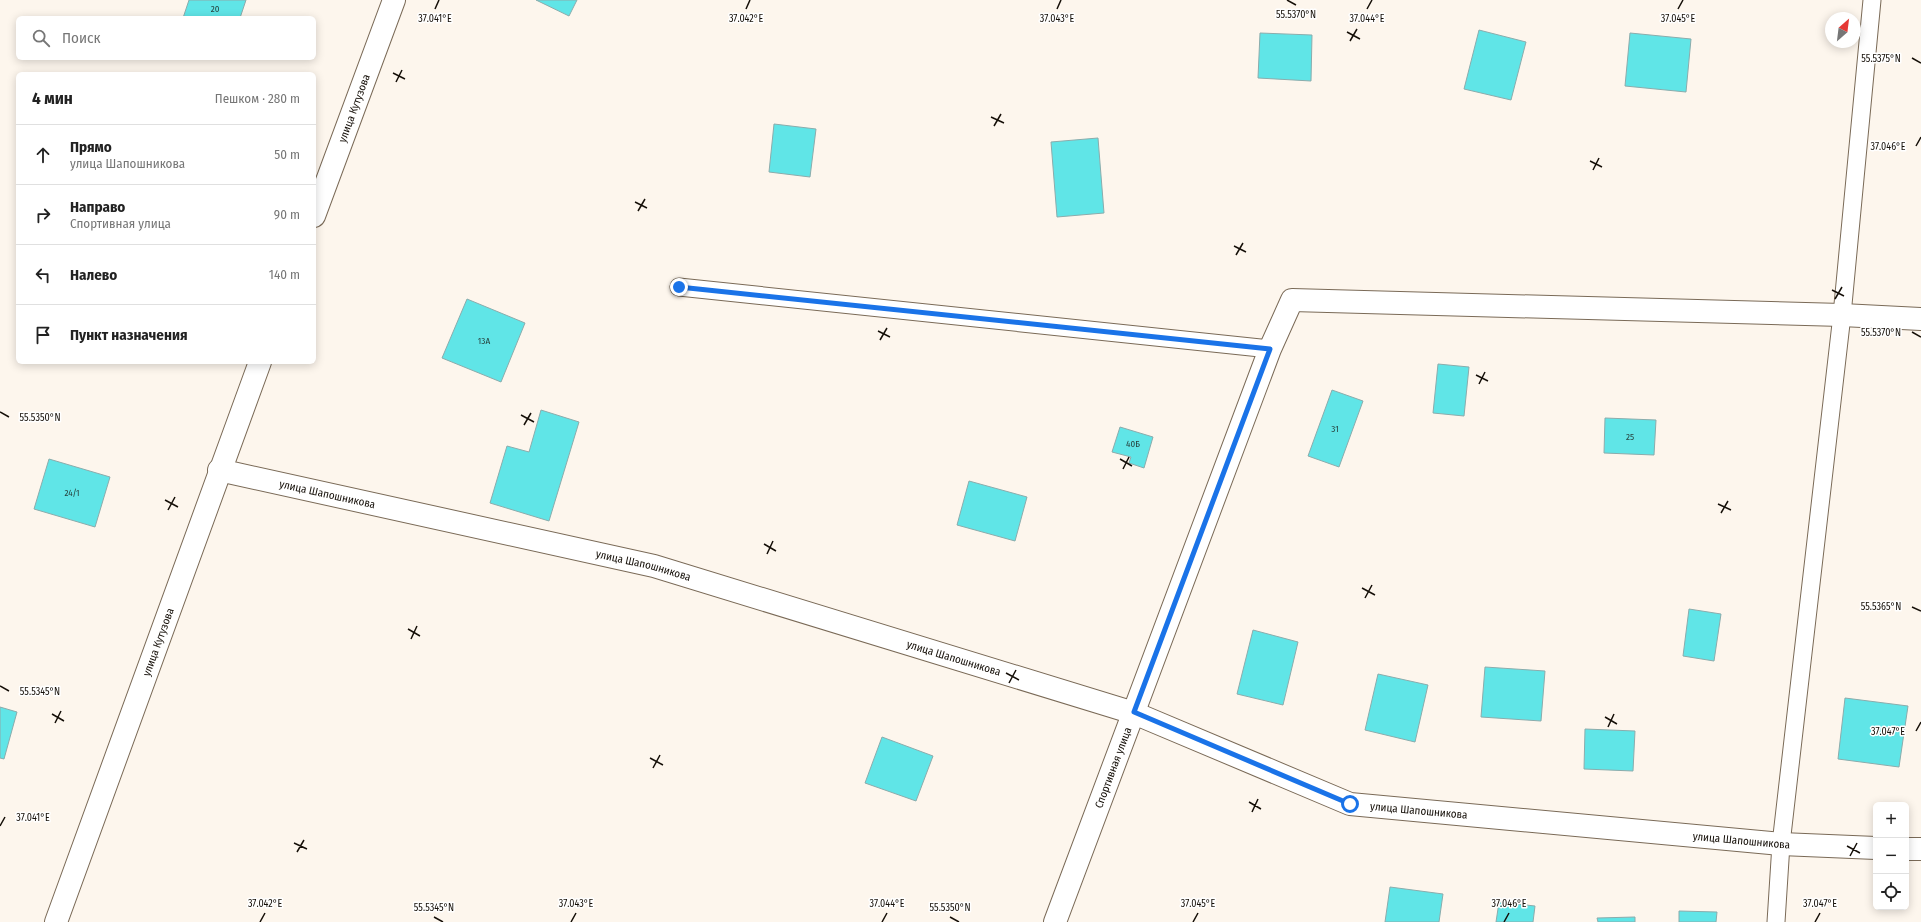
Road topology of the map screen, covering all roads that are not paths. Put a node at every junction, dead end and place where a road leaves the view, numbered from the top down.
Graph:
1 (394, 0) edge
2 (1872, 0) edge
3 (316, 211) edge
4 (679, 287) dead end
5 (1842, 315) junction
6 (1921, 319) edge
7 (1270, 349) junction
8 (259, 364) edge
9 (219, 470) junction
10 (1134, 712) junction
11 (1781, 844) junction
12 (1873, 848) edge
13 (1909, 849) edge
14 (1921, 849) edge
15 (56, 922) edge
16 (1055, 922) edge
17 (1776, 922) edge

1 - 3 street, улица Кутузова
2 - 5 lane
4 - 7 lane
5 - 6 street
5 - 7 street, Спортивная улица
5 - 11 lane
7 - 10 street, Спортивная улица
8 - 9 street, улица Кутузова
9 - 10 street, улица Шапошникова
9 - 15 street, улица Кутузова
10 - 11 street, улица Шапошникова
10 - 16 street, Спортивная улица
11 - 12 street, улица Шапошникова
11 - 17 lane
13 - 14 street

